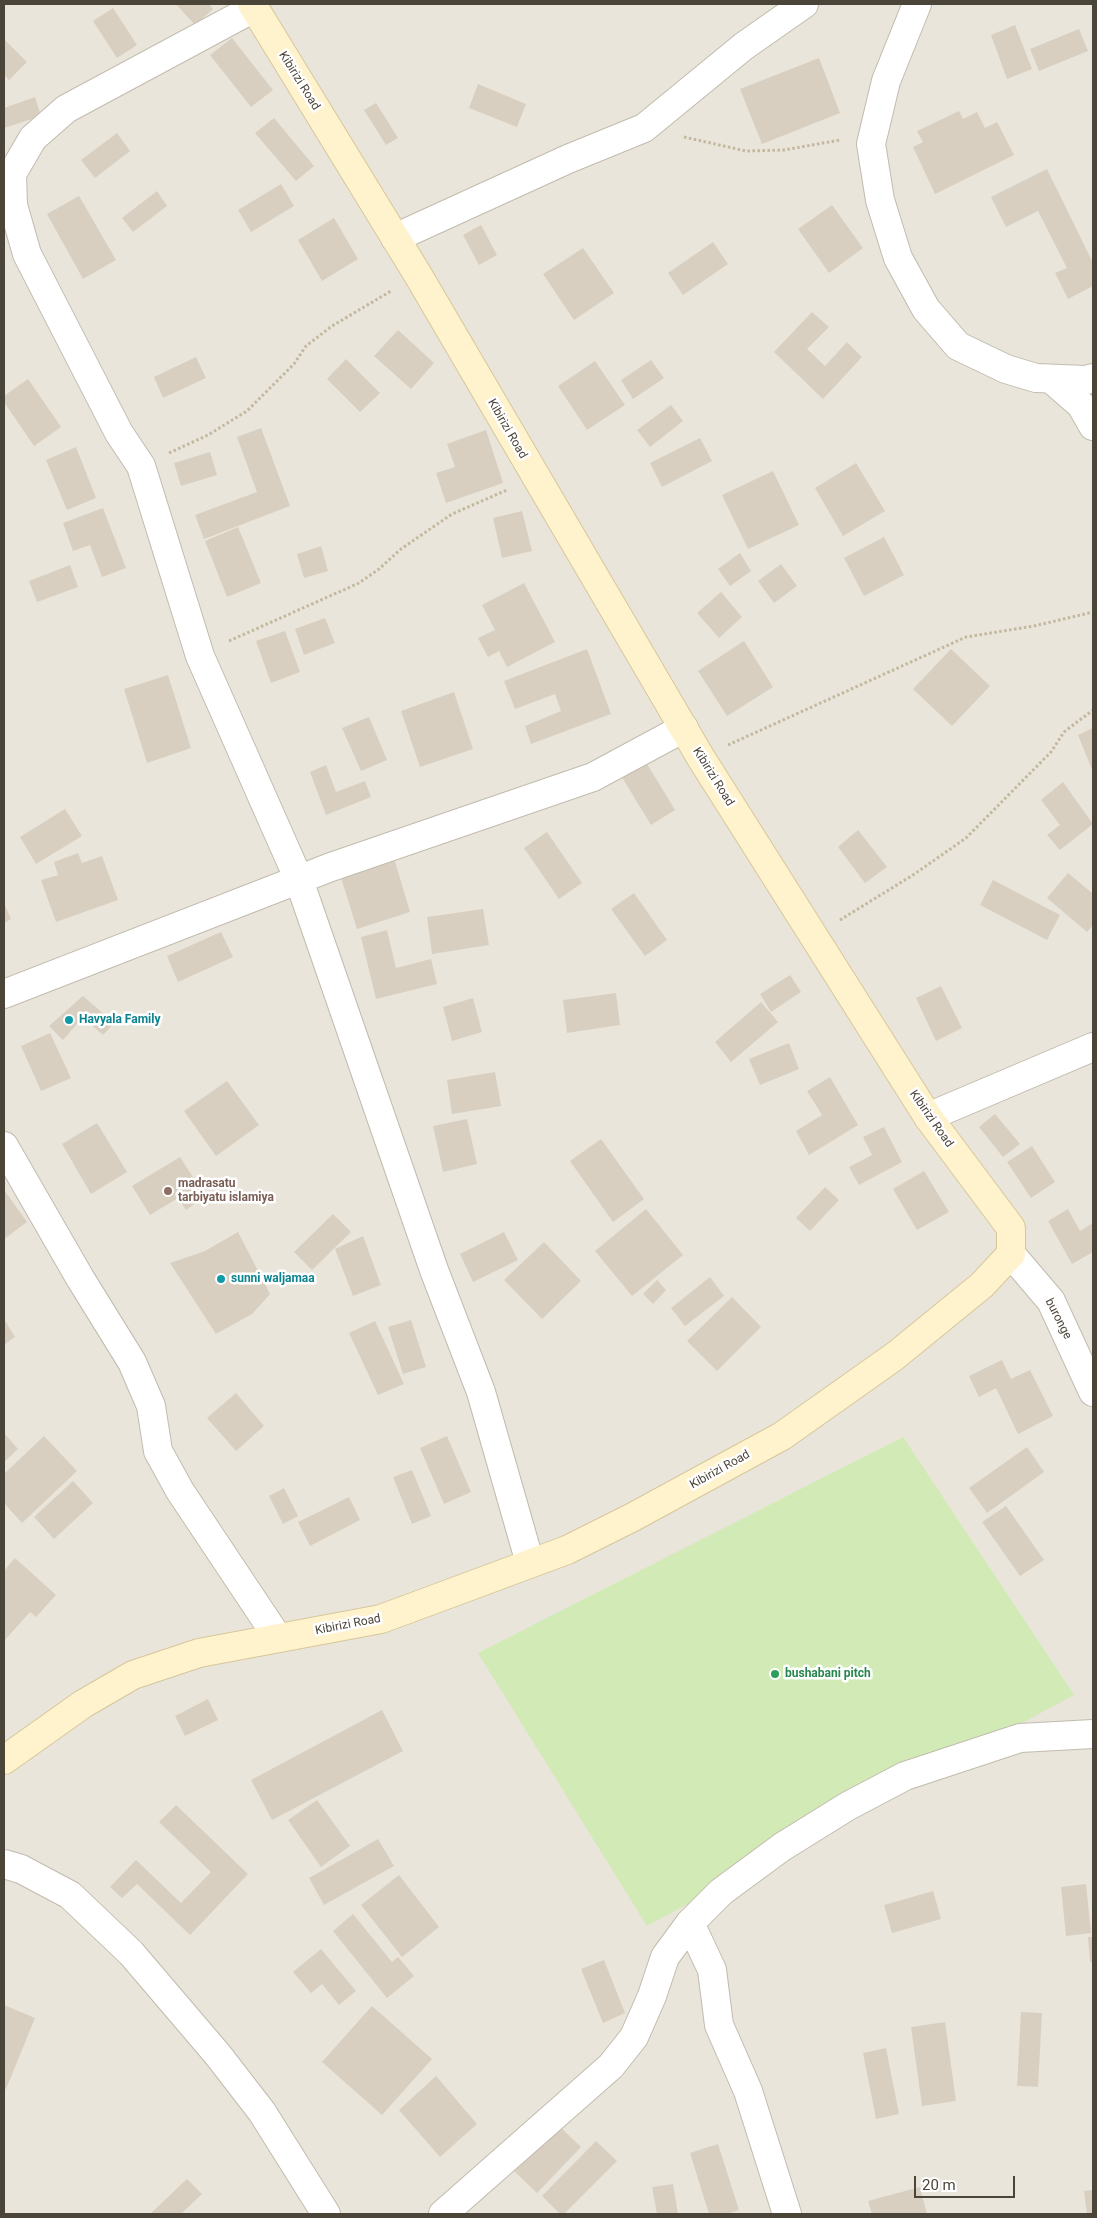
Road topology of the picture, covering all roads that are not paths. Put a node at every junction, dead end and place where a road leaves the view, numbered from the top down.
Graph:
1 (804, 4) edge
2 (917, 4) edge
3 (253, 6) edge
4 (396, 238) junction
5 (1051, 378) junction
6 (1093, 378) edge
7 (1093, 426) edge
8 (684, 728) junction
9 (299, 880) junction
10 (4, 994) edge
11 (1093, 1047) edge
12 (928, 1117) junction
13 (4, 1146) edge
14 (1011, 1254) junction
15 (1093, 1392) edge
16 (530, 1563) junction
17 (278, 1638) junction
18 (1093, 1734) edge
19 (4, 1760) edge
20 (4, 1864) edge
21 (690, 1923) junction
22 (326, 2214) edge
23 (443, 2214) edge
24 (787, 2214) edge

1 - 4 street
2 - 5 street
3 - 4 street, Kibirizi Road
3 - 9 street
4 - 8 street, Kibirizi Road
5 - 6 street
5 - 7 street
8 - 9 street
8 - 12 street, Kibirizi Road
9 - 10 street
9 - 16 street
11 - 12 street
12 - 14 street, Kibirizi Road
13 - 17 street
14 - 15 street, buronge
14 - 16 street, Kibirizi Road
16 - 17 street, Kibirizi Road
17 - 19 street, Kibirizi Road
18 - 21 street
20 - 22 street
21 - 23 street
21 - 24 street

